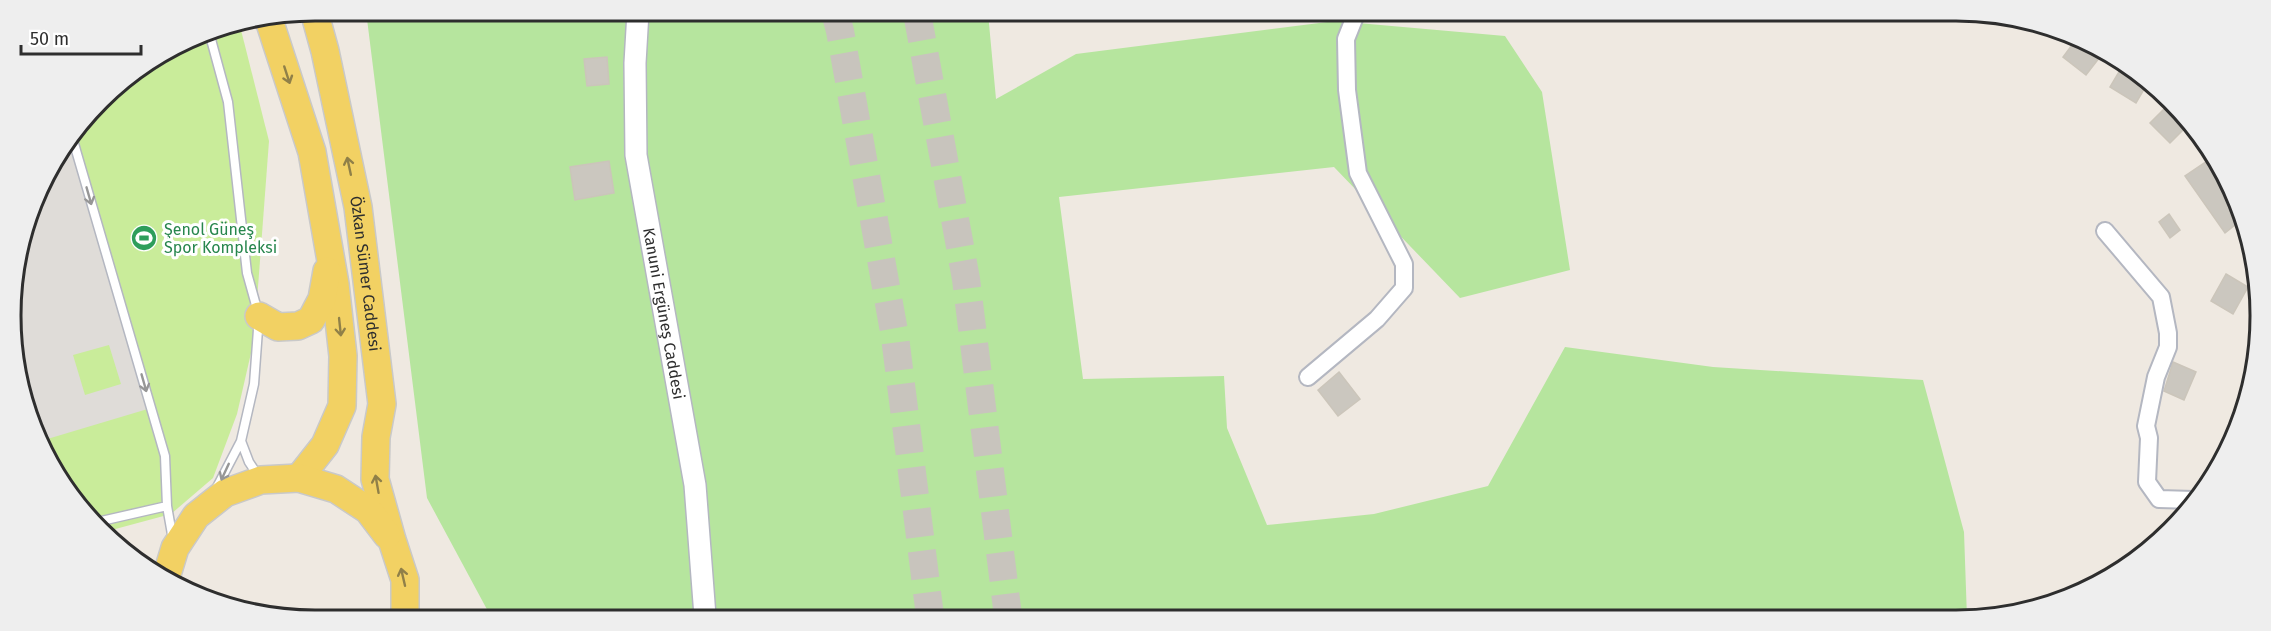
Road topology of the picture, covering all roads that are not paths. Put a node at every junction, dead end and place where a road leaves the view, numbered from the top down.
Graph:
1 (317, 21) edge
2 (637, 21) edge
3 (1353, 21) edge
4 (271, 25) edge
5 (211, 40) edge
6 (75, 146) edge
7 (2105, 231) dead end
8 (330, 255) junction
9 (259, 316) junction
10 (1308, 376) dead end
11 (241, 441) junction
12 (299, 478) junction
13 (261, 480) junction
14 (2185, 500) edge
15 (208, 505) junction
16 (167, 506) junction
17 (104, 520) edge
18 (392, 540) junction
19 (175, 548) junction
20 (168, 571) edge
21 (405, 610) edge
22 (705, 610) edge

18 -> 1 main road, Özkan Sümer Caddesi
2 - 22 street, Kanuni Ergüneş Caddesi
3 - 10 street
4 -> 8 main road, Özkan Sümer Caddesi
5 - 9 lane
6 -> 16 lane
7 - 14 street
8 - 9 main road
8 -> 12 main road, Özkan Sümer Caddesi
9 - 11 lane
11 - 13 lane
11 -> 15 lane
12 - 13 main road, Özkan Sümer Caddesi
12 - 18 main road, Özkan Sümer Caddesi
13 - 15 main road, Özkan Sümer Caddesi
15 - 19 main road, Özkan Sümer Caddesi
16 - 17 lane
16 - 19 lane
21 -> 18 main road, Özkan Sümer Caddesi
19 - 20 main road, Özkan Sümer Caddesi

